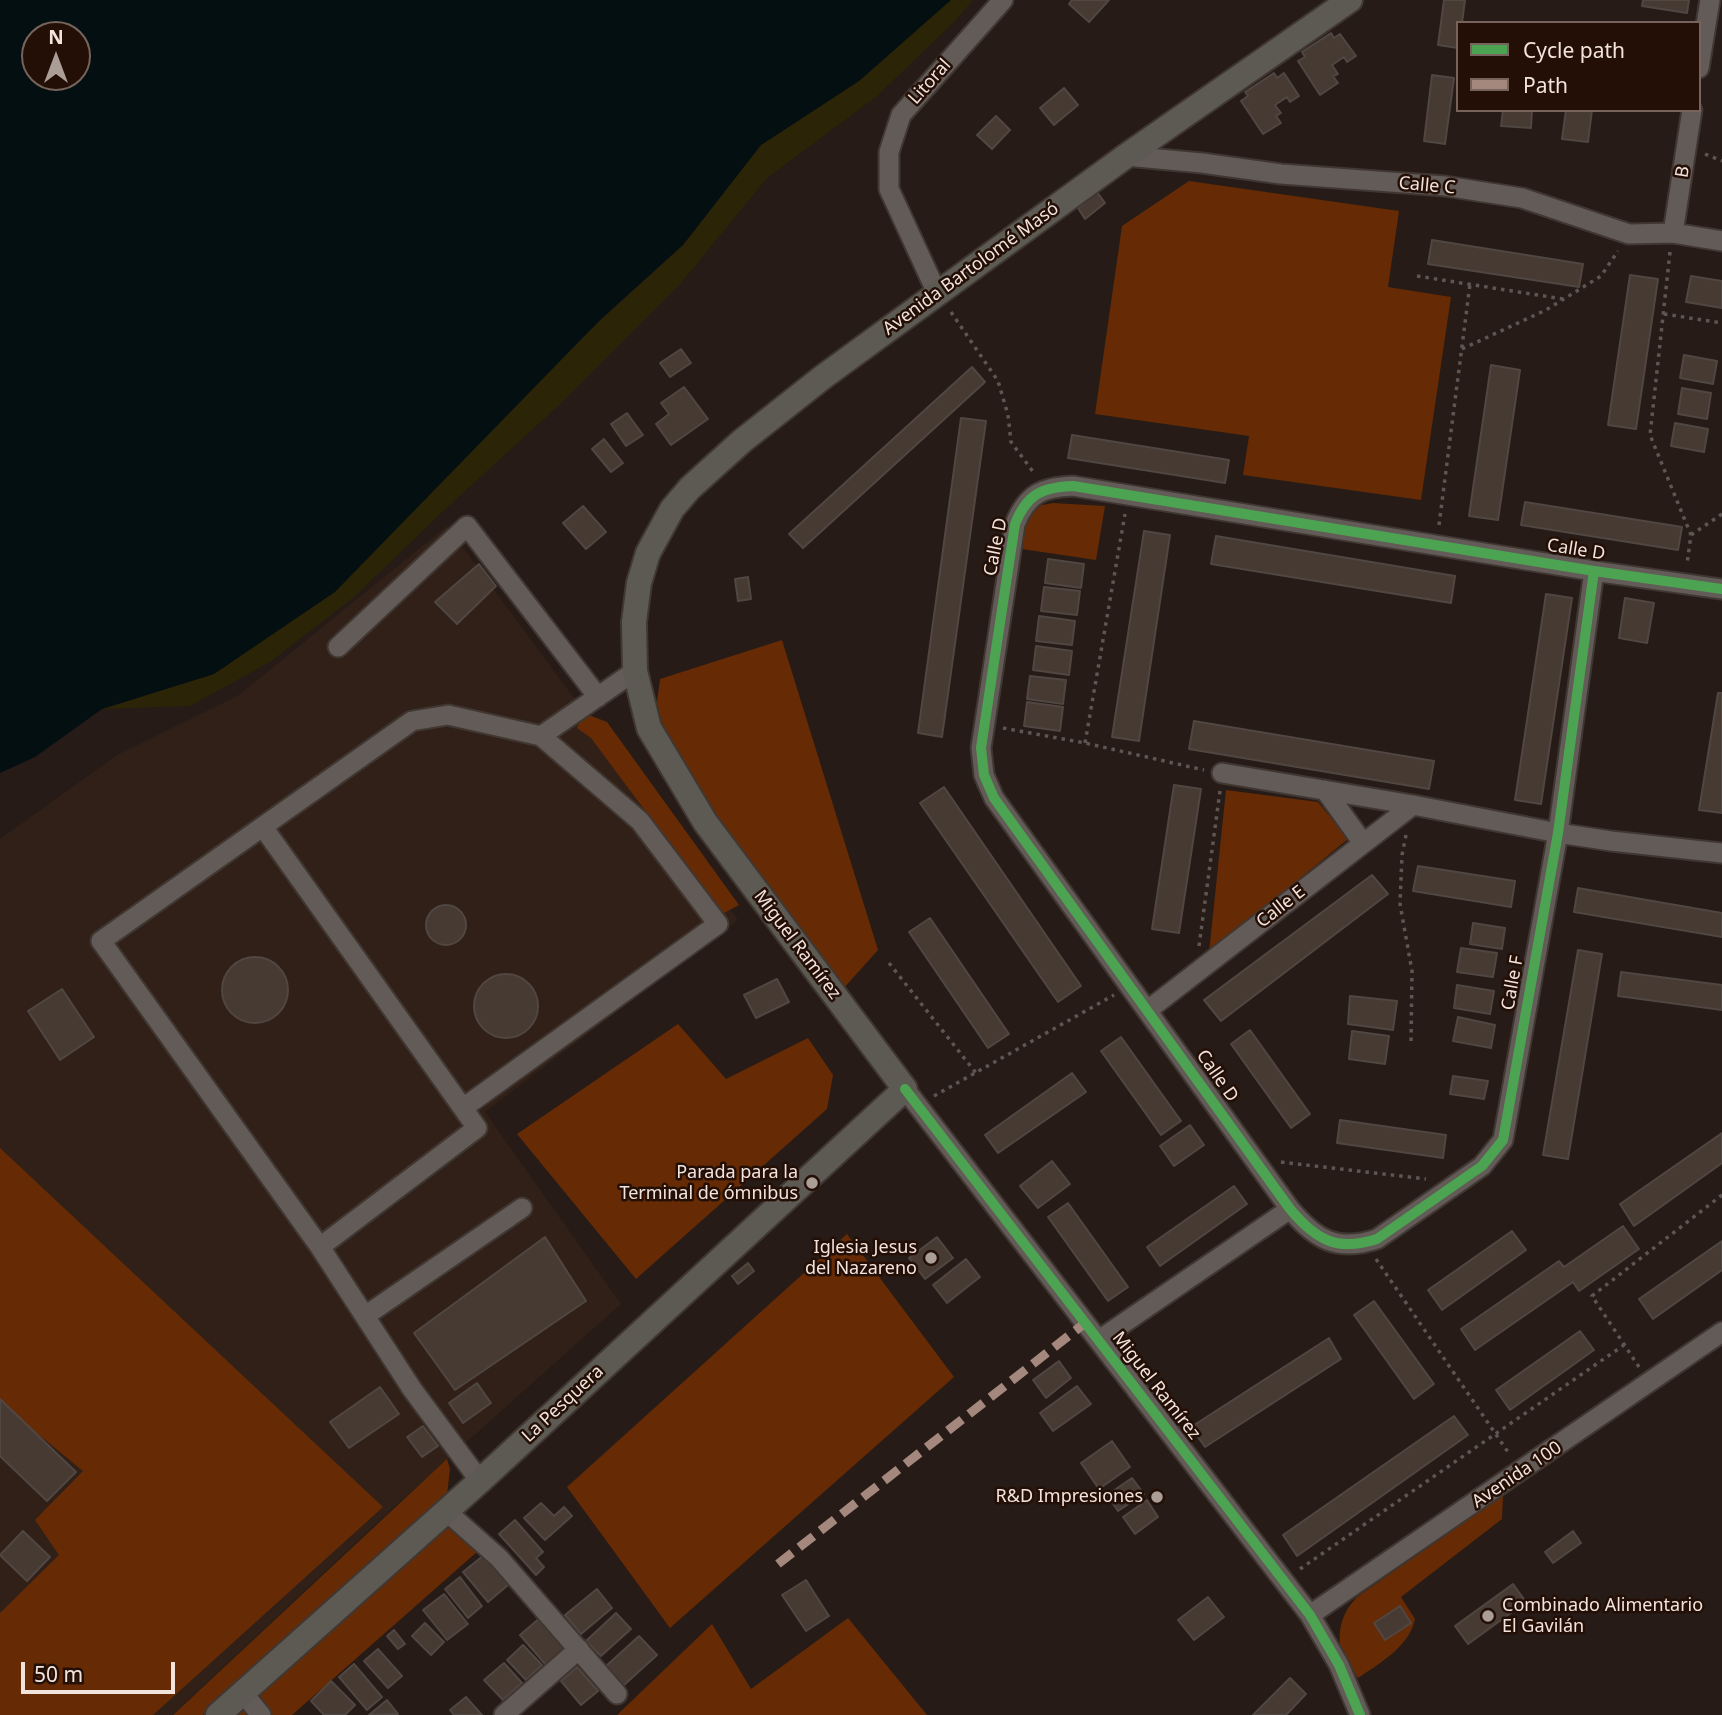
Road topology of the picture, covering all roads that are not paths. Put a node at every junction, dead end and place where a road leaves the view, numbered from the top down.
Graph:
1 (1003, 0) edge
2 (1350, 0) edge
3 (1710, 0) edge
4 (1701, 56) edge
5 (1692, 112) edge
6 (1126, 156) junction
7 (1672, 233) junction
8 (1722, 241) edge
9 (937, 293) junction
10 (1594, 571) junction
11 (639, 583) joint
12 (1722, 589) edge
13 (338, 647) dead end
14 (635, 671) junction
15 (598, 697) junction
16 (541, 736) junction
17 (1222, 773) road end
18 (1325, 790) junction
19 (1413, 805) junction
20 (263, 827) junction
21 (1558, 833) junction
22 (1363, 844) junction
23 (1717, 852) edge
24 (1148, 1010) junction
25 (911, 1097) junction
26 (463, 1108) junction
27 (522, 1208) dead end
28 (1290, 1209) junction
29 (320, 1247) junction
30 (365, 1316) junction
31 (1722, 1332) edge
32 (1099, 1340) junction
33 (480, 1481) junction
34 (446, 1511) junction
35 (1310, 1615) junction
36 (579, 1649) junction
37 (243, 1693) junction
38 (617, 1694) dead end
39 (218, 1715) edge
40 (261, 1715) edge
41 (504, 1715) edge
42 (1360, 1715) edge

1 - 9 street, Litoral
2 - 6 main road, Avenida Bartolomé Masó
3 - 4 street
5 - 7 street, B
6 - 7 street, Calle C
6 - 9 main road, Avenida Bartolomé Masó
7 - 8 street, Calle C
9 - 11 main road, Avenida Bartolomé Masó
10 - 12 street, Calle D
10 - 21 street, Calle F
10 - 24 street, Calle D
11 - 14 main road, Miguel Ramírez
13 - 15 street
14 - 15 street
14 - 25 main road, Miguel Ramírez
15 - 16 street
16 - 20 street
16 - 26 street
17 - 18 street
18 - 19 street
18 - 22 street
19 - 21 street
19 - 22 street, Calle E
20 - 26 street
20 - 29 street
21 - 23 street
21 - 28 street, Calle F
22 - 24 street, Calle E
24 - 28 street, Calle D
25 - 32 street, Miguel Ramírez
25 - 33 main road, La Pesquera
26 - 29 street
27 - 30 street
28 - 32 street
29 - 30 street
30 - 33 street
31 - 35 street, Avenida 100
32 - 35 street, Miguel Ramírez
33 - 34 main road, La Pesquera
34 - 36 street
34 - 37 main road, La Pesquera
35 - 42 street, Miguel Ramírez
36 - 38 street
36 - 41 street
37 - 39 main road, La Pesquera
37 - 40 street

